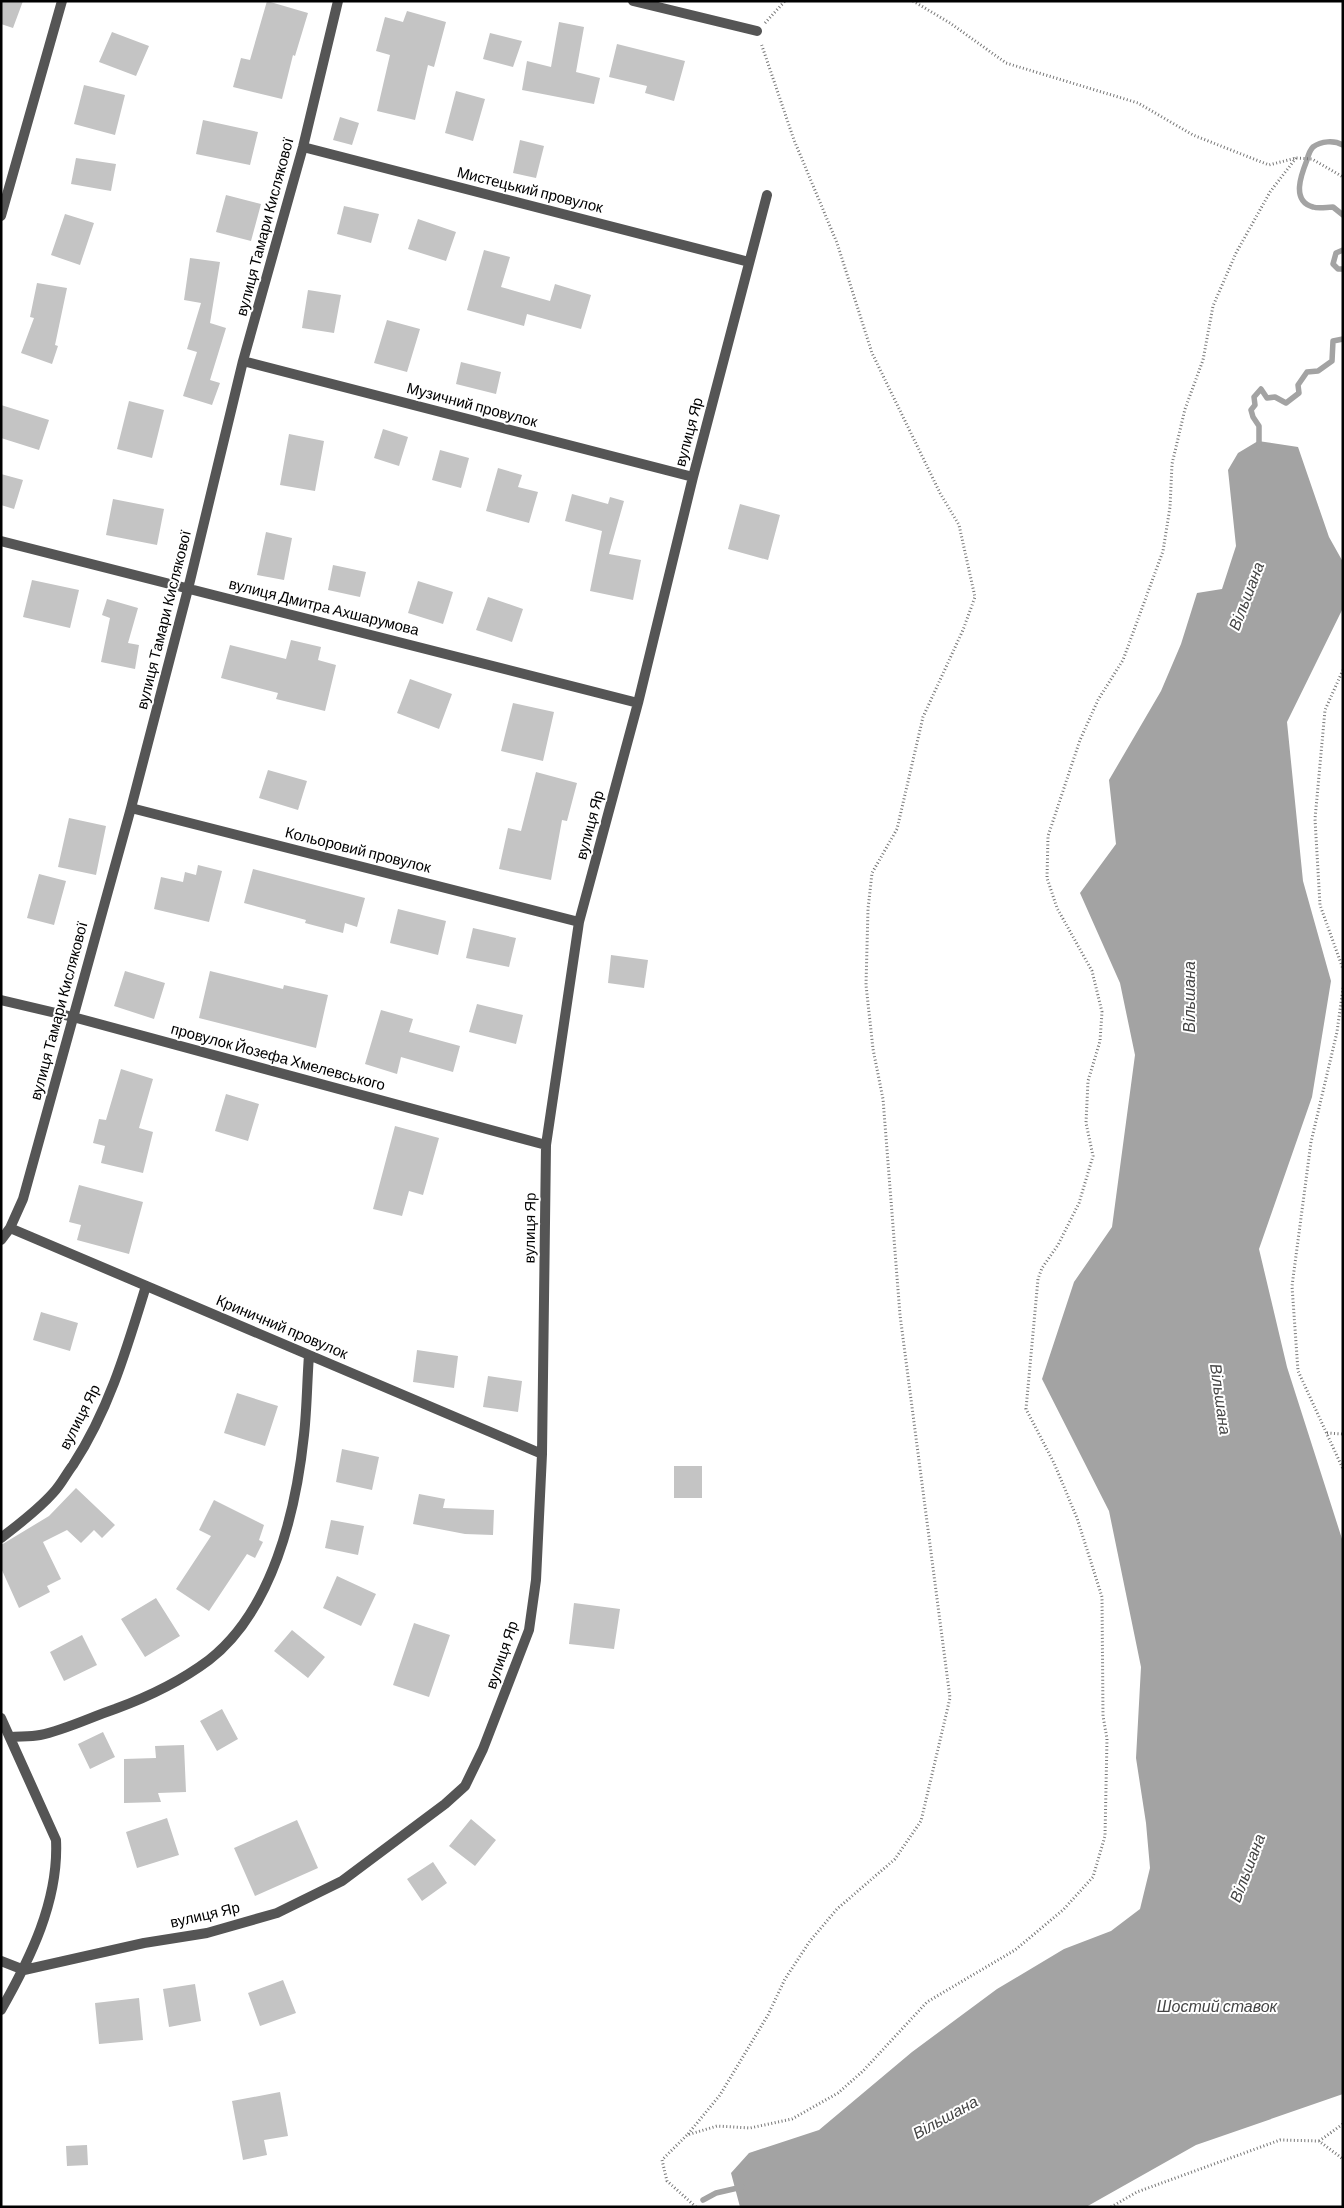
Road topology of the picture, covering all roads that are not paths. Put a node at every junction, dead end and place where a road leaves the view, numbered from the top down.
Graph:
1 (62, 1) edge
2 (338, 1) edge
3 (633, 1) edge
4 (757, 31) road end
5 (303, 147) junction
6 (767, 195) dead end
7 (1, 216) edge
8 (749, 262) junction
9 (243, 361) junction
10 (693, 477) junction
11 (1, 541) edge
12 (188, 588) junction
13 (638, 703) junction
14 (131, 808) junction
15 (579, 922) junction
16 (1, 1000) edge
17 (74, 1017) junction
18 (546, 1145) junction
19 (10, 1228) junction
20 (1, 1240) edge
21 (146, 1286) junction
22 (309, 1355) junction
23 (542, 1454) junction
24 (1, 1538) edge
25 (1, 1718) edge
26 (10, 1737) junction
27 (1, 1961) edge
28 (24, 1970) junction
29 (1, 2010) edge

1 - 7 street
2 - 5 street, вулиця Тамари Кислякової
3 - 4 street
5 - 8 street, Мистецький провулок
5 - 9 street, вулиця Тамари Кислякової
6 - 8 street, вулиця Яр
8 - 10 street, вулиця Яр
9 - 10 street, Музичний провулок
9 - 12 street, вулиця Тамари Кислякової
10 - 13 street, вулиця Яр
11 - 12 street, вулиця Дмитра Ахшарумова
12 - 13 street, вулиця Дмитра Ахшарумова
12 - 14 street, вулиця Тамари Кислякової
13 - 15 street, вулиця Яр
14 - 15 street, Кольоровий провулок
14 - 17 street, вулиця Тамари Кислякової
15 - 18 street, вулиця Яр
16 - 17 street, провулок Йозефа Хмелевського
17 - 18 street, провулок Йозефа Хмелевського
17 - 19 street, вулиця Тамари Кислякової
18 - 23 street, вулиця Яр
19 - 20 street, вулиця Тамари Кислякової
19 - 21 street, Криничний провулок
21 - 22 street, Криничний провулок
21 - 24 street, вулиця Яр
22 - 23 street, Криничний провулок
22 - 26 street
23 - 28 street, вулиця Яр
25 - 26 street
26 - 28 street
27 - 28 street
28 - 29 street

